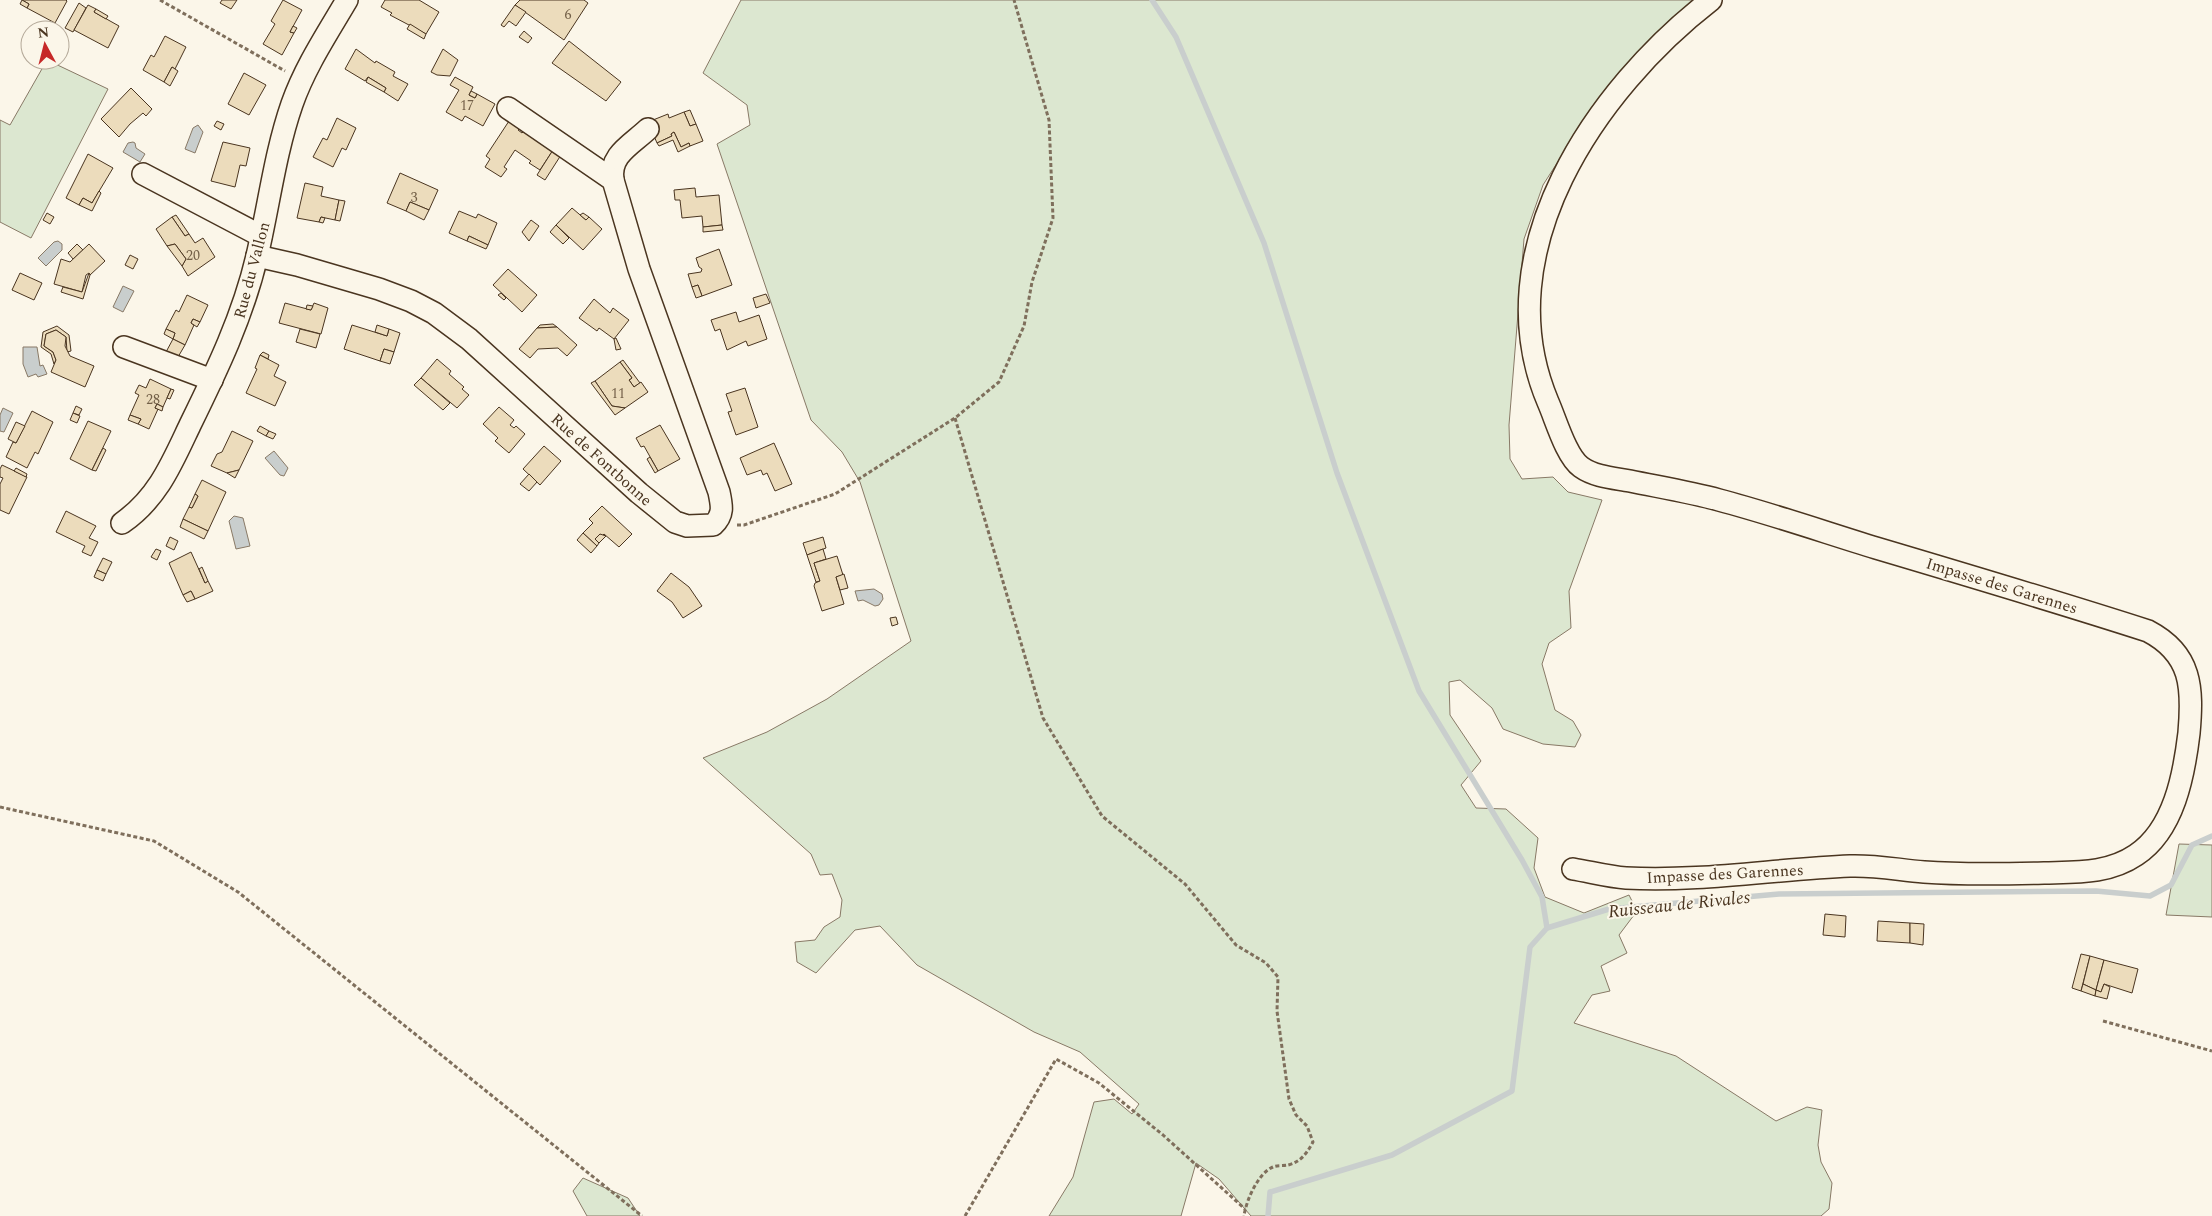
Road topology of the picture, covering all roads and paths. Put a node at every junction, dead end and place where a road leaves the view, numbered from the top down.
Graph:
1 (160, 0) edge
2 (346, 0) edge
3 (1014, 0) edge
4 (1712, 0) edge
5 (302, 80) junction
6 (508, 108) dead end
7 (648, 129) dead end
8 (143, 174) dead end
9 (613, 180) junction
10 (261, 236) junction
11 (257, 256) junction
12 (124, 347) dead end
13 (212, 380) junction
14 (955, 418) junction
15 (122, 523) dead end
16 (714, 525) junction
17 (0, 807) edge
18 (1573, 869) dead end
19 (2103, 1021) dead end
20 (2212, 1051) edge
21 (1245, 1209) junction
22 (642, 1216) edge
23 (965, 1216) edge
24 (1244, 1216) edge

1 - 5 path
2 - 5 street, Rue du Vallon
3 - 14 path
4 - 18 street, Impasse des Garennes
5 - 10 street, Rue du Vallon
6 - 9 street
7 - 9 street
8 - 10 street
9 - 16 street
10 - 11 street, Rue du Vallon
11 - 13 street, Rue du Vallon
11 - 16 street, Rue de Fontbonne
12 - 13 street
13 - 15 street, Rue du Vallon
14 - 16 path
14 - 21 path
17 - 22 path
19 - 20 path
21 - 23 path
21 - 24 path

